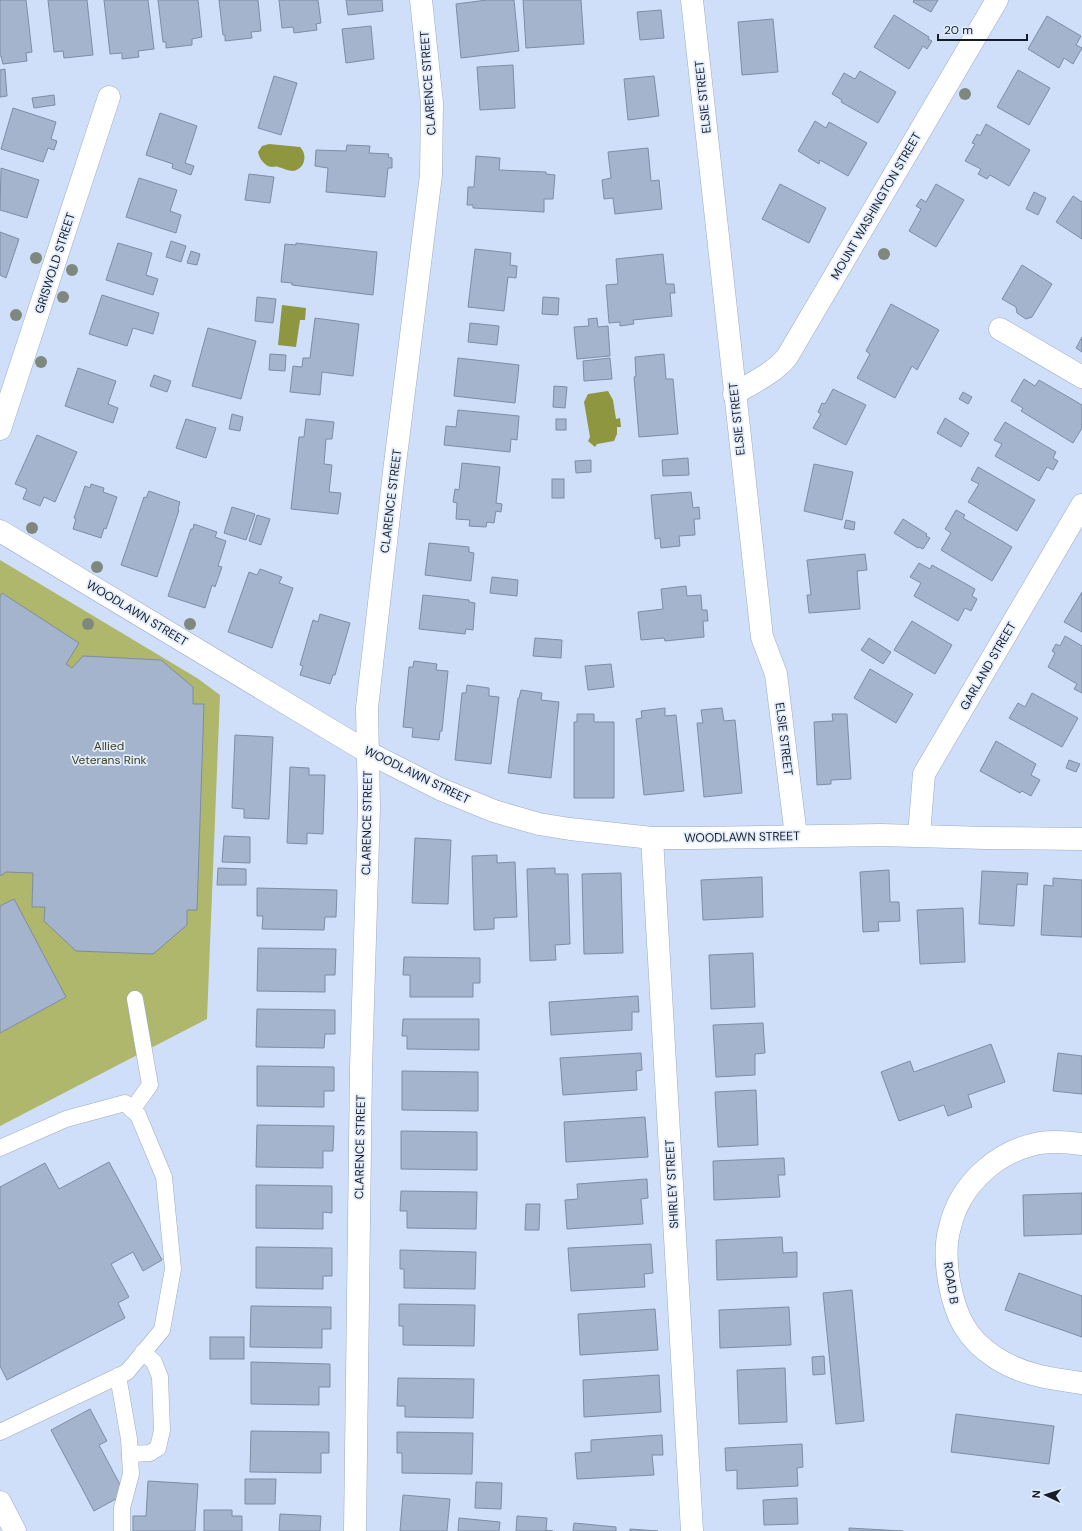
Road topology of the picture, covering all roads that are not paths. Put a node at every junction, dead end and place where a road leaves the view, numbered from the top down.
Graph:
1 (421, 0) edge
2 (692, 0) edge
3 (997, 0) edge
4 (109, 97) dead end
5 (1000, 329) dead end
6 (1082, 377) edge
7 (734, 394) junction
8 (0, 429) edge
9 (1082, 505) edge
10 (0, 531) edge
11 (369, 753) junction
12 (919, 835) junction
13 (796, 836) junction
14 (652, 838) junction
15 (1082, 838) edge
16 (135, 999) dead end
17 (132, 1110) junction
18 (1082, 1144) edge
19 (0, 1148) edge
20 (143, 1352) junction
21 (118, 1376) junction
22 (1082, 1383) edge
23 (0, 1432) edge
24 (130, 1454) junction
25 (0, 1502) edge
26 (15, 1531) edge
27 (122, 1531) edge
28 (355, 1531) edge
29 (692, 1531) edge

1 - 11 street, CLARENCE STREET
2 - 7 street, ELSIE STREET
3 - 7 street, MOUNT WASHINGTON STREET
4 - 8 street, GRISWOLD STREET
5 - 6 street
7 - 13 street, ELSIE STREET
9 - 12 street, GARLAND STREET
10 - 11 street, WOODLAWN STREET
11 - 14 street, WOODLAWN STREET
11 - 28 street, CLARENCE STREET
12 - 13 street, WOODLAWN STREET
12 - 15 street, WOODLAWN STREET
13 - 14 street, WOODLAWN STREET
14 - 29 street, SHIRLEY STREET
16 - 17 lane
17 - 19 lane
17 - 20 lane
18 - 22 street, ROAD B
20 - 21 lane
20 - 24 lane
21 - 23 lane
21 - 24 lane
24 - 27 lane
25 - 26 street

